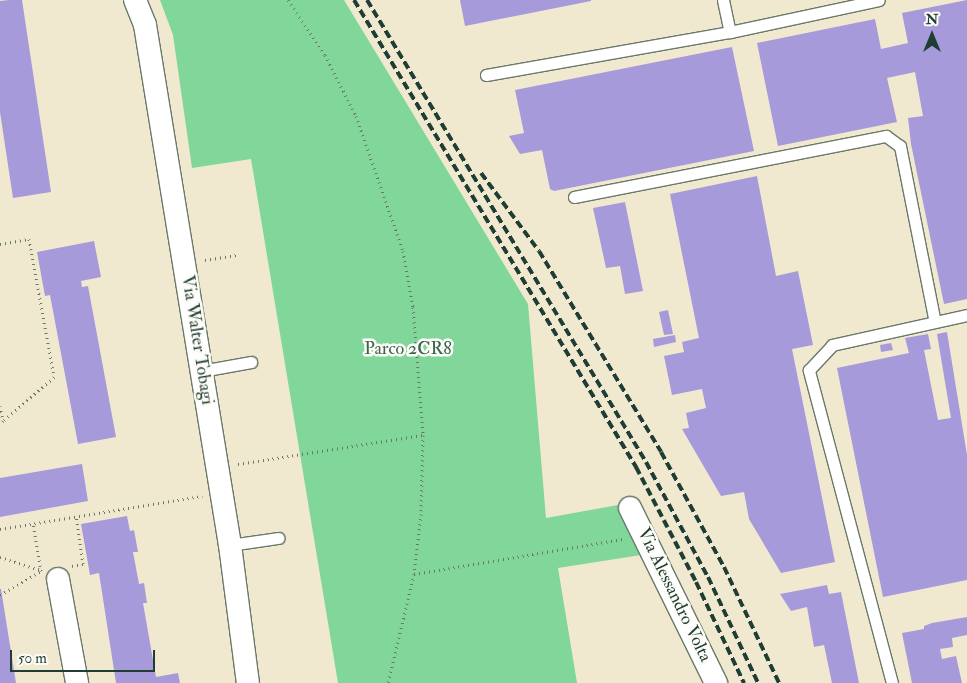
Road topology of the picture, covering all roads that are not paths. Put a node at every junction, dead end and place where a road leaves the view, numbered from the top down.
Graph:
1 (135, 0) edge
2 (723, 0) edge
3 (879, 0) edge
4 (730, 32) junction
5 (486, 75) dead end
6 (574, 197) dead end
7 (967, 315) edge
8 (935, 322) junction
9 (251, 362) dead end
10 (201, 371) junction
11 (630, 508) dead end
12 (278, 538) dead end
13 (230, 545) junction
14 (52, 573) road end
15 (77, 683) edge
16 (248, 683) edge
17 (716, 683) edge
18 (892, 683) edge

1 - 10 street, Via Walter Tobagi
2 - 4 lane
3 - 4 lane
4 - 5 lane
6 - 8 lane
7 - 8 lane
8 - 18 lane
9 - 10 lane
10 - 13 street, Via Walter Tobagi
11 - 17 street, Via Alessandro Volta
12 - 13 lane
13 - 16 street, Via Walter Tobagi
14 - 15 street

